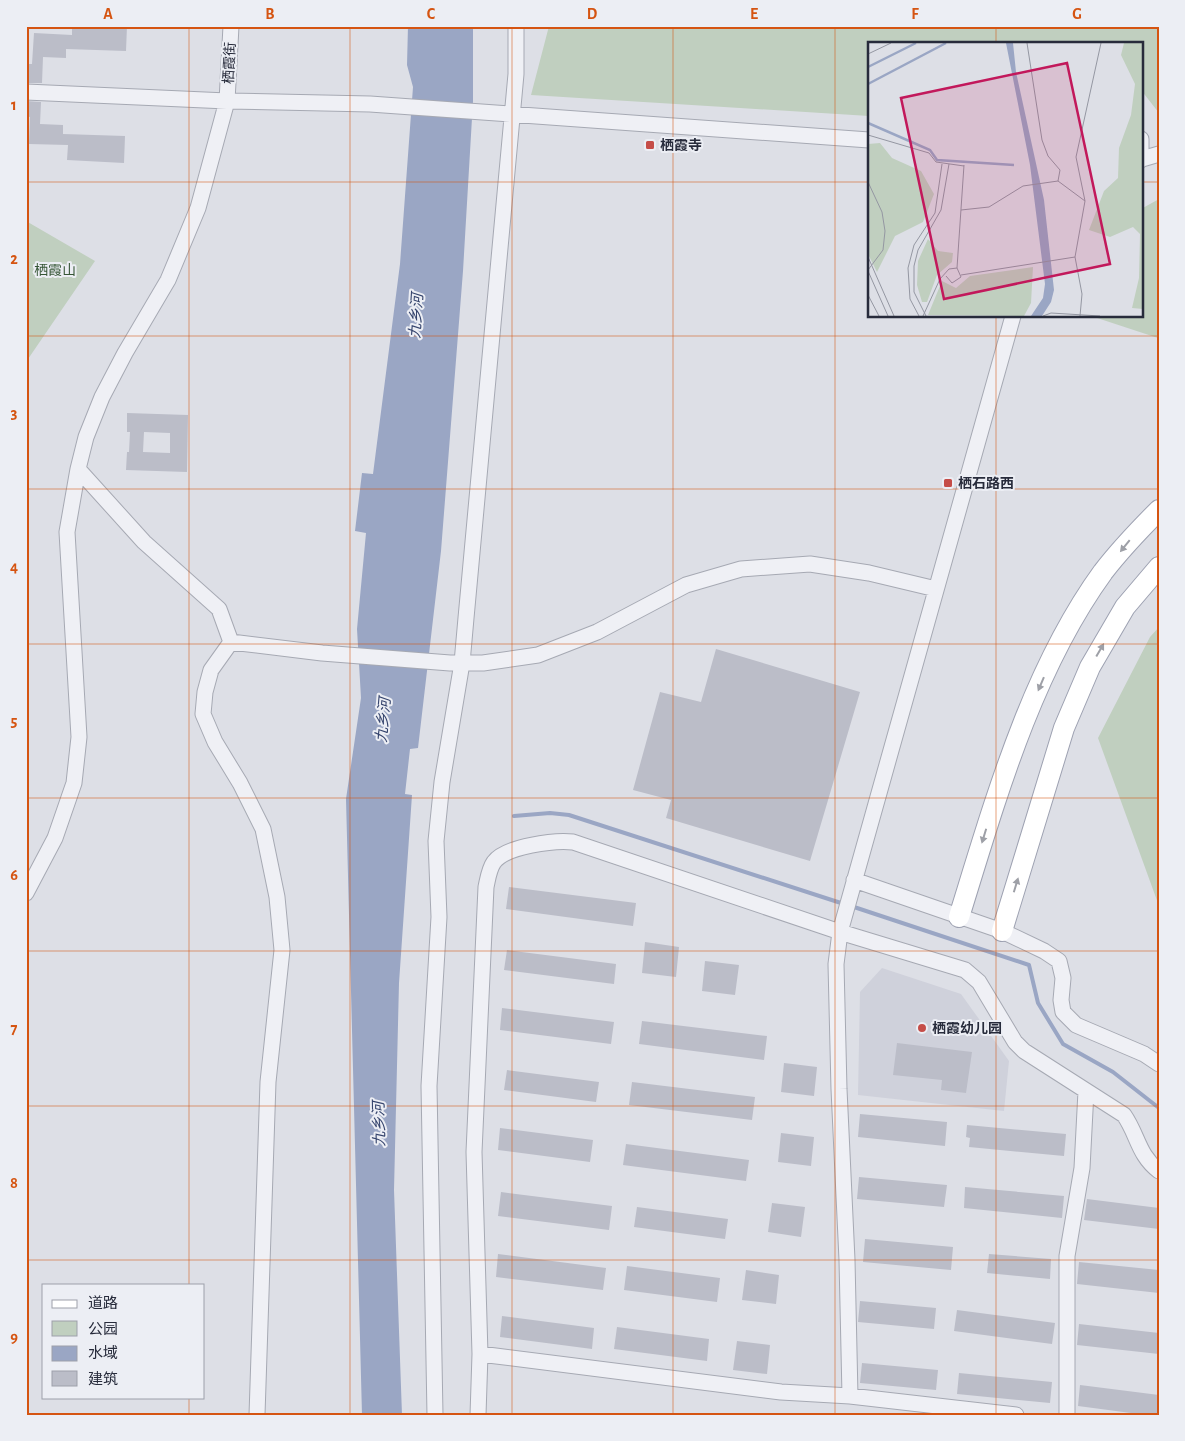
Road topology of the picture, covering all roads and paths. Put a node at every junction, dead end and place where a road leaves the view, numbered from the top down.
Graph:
1 (231, 26) edge
2 (516, 26) edge
3 (26, 92) edge
4 (227, 101) junction
5 (512, 113) junction
6 (868, 140) edge
7 (1159, 154) edge
8 (1142, 160) edge
9 (1012, 318) edge
10 (78, 469) junction
11 (1159, 510) edge
12 (1159, 567) edge
13 (936, 589) junction
14 (231, 642) junction
15 (456, 663) junction
16 (853, 884) junction
17 (26, 893) edge
18 (959, 917) junction
19 (842, 926) junction
20 (1002, 932) junction
21 (1159, 1064) edge
22 (1086, 1091) junction
23 (1159, 1171) edge
24 (480, 1354) junction
25 (850, 1396) junction
26 (257, 1415) edge
27 (435, 1415) edge
28 (478, 1415) edge
29 (1016, 1415) edge
30 (1067, 1415) edge

1 - 4 street, 栖霞街
2 - 5 street
3 - 4 street
4 - 5 street
4 - 10 street, 栖霞街
5 - 6 street
5 - 15 street
7 - 8 street
9 - 13 street
10 - 14 street
10 - 17 street, 栖霞街
11 -> 18 main road
20 -> 12 main road
13 - 15 street
13 - 16 street
14 - 15 street
14 - 26 street
15 - 27 street
16 - 18 street
16 - 19 street
18 - 20 street
19 - 22 street
19 - 24 street
19 - 25 street
20 - 21 street
22 - 23 street
22 - 30 street
24 - 25 street
24 - 28 street
25 - 29 street

